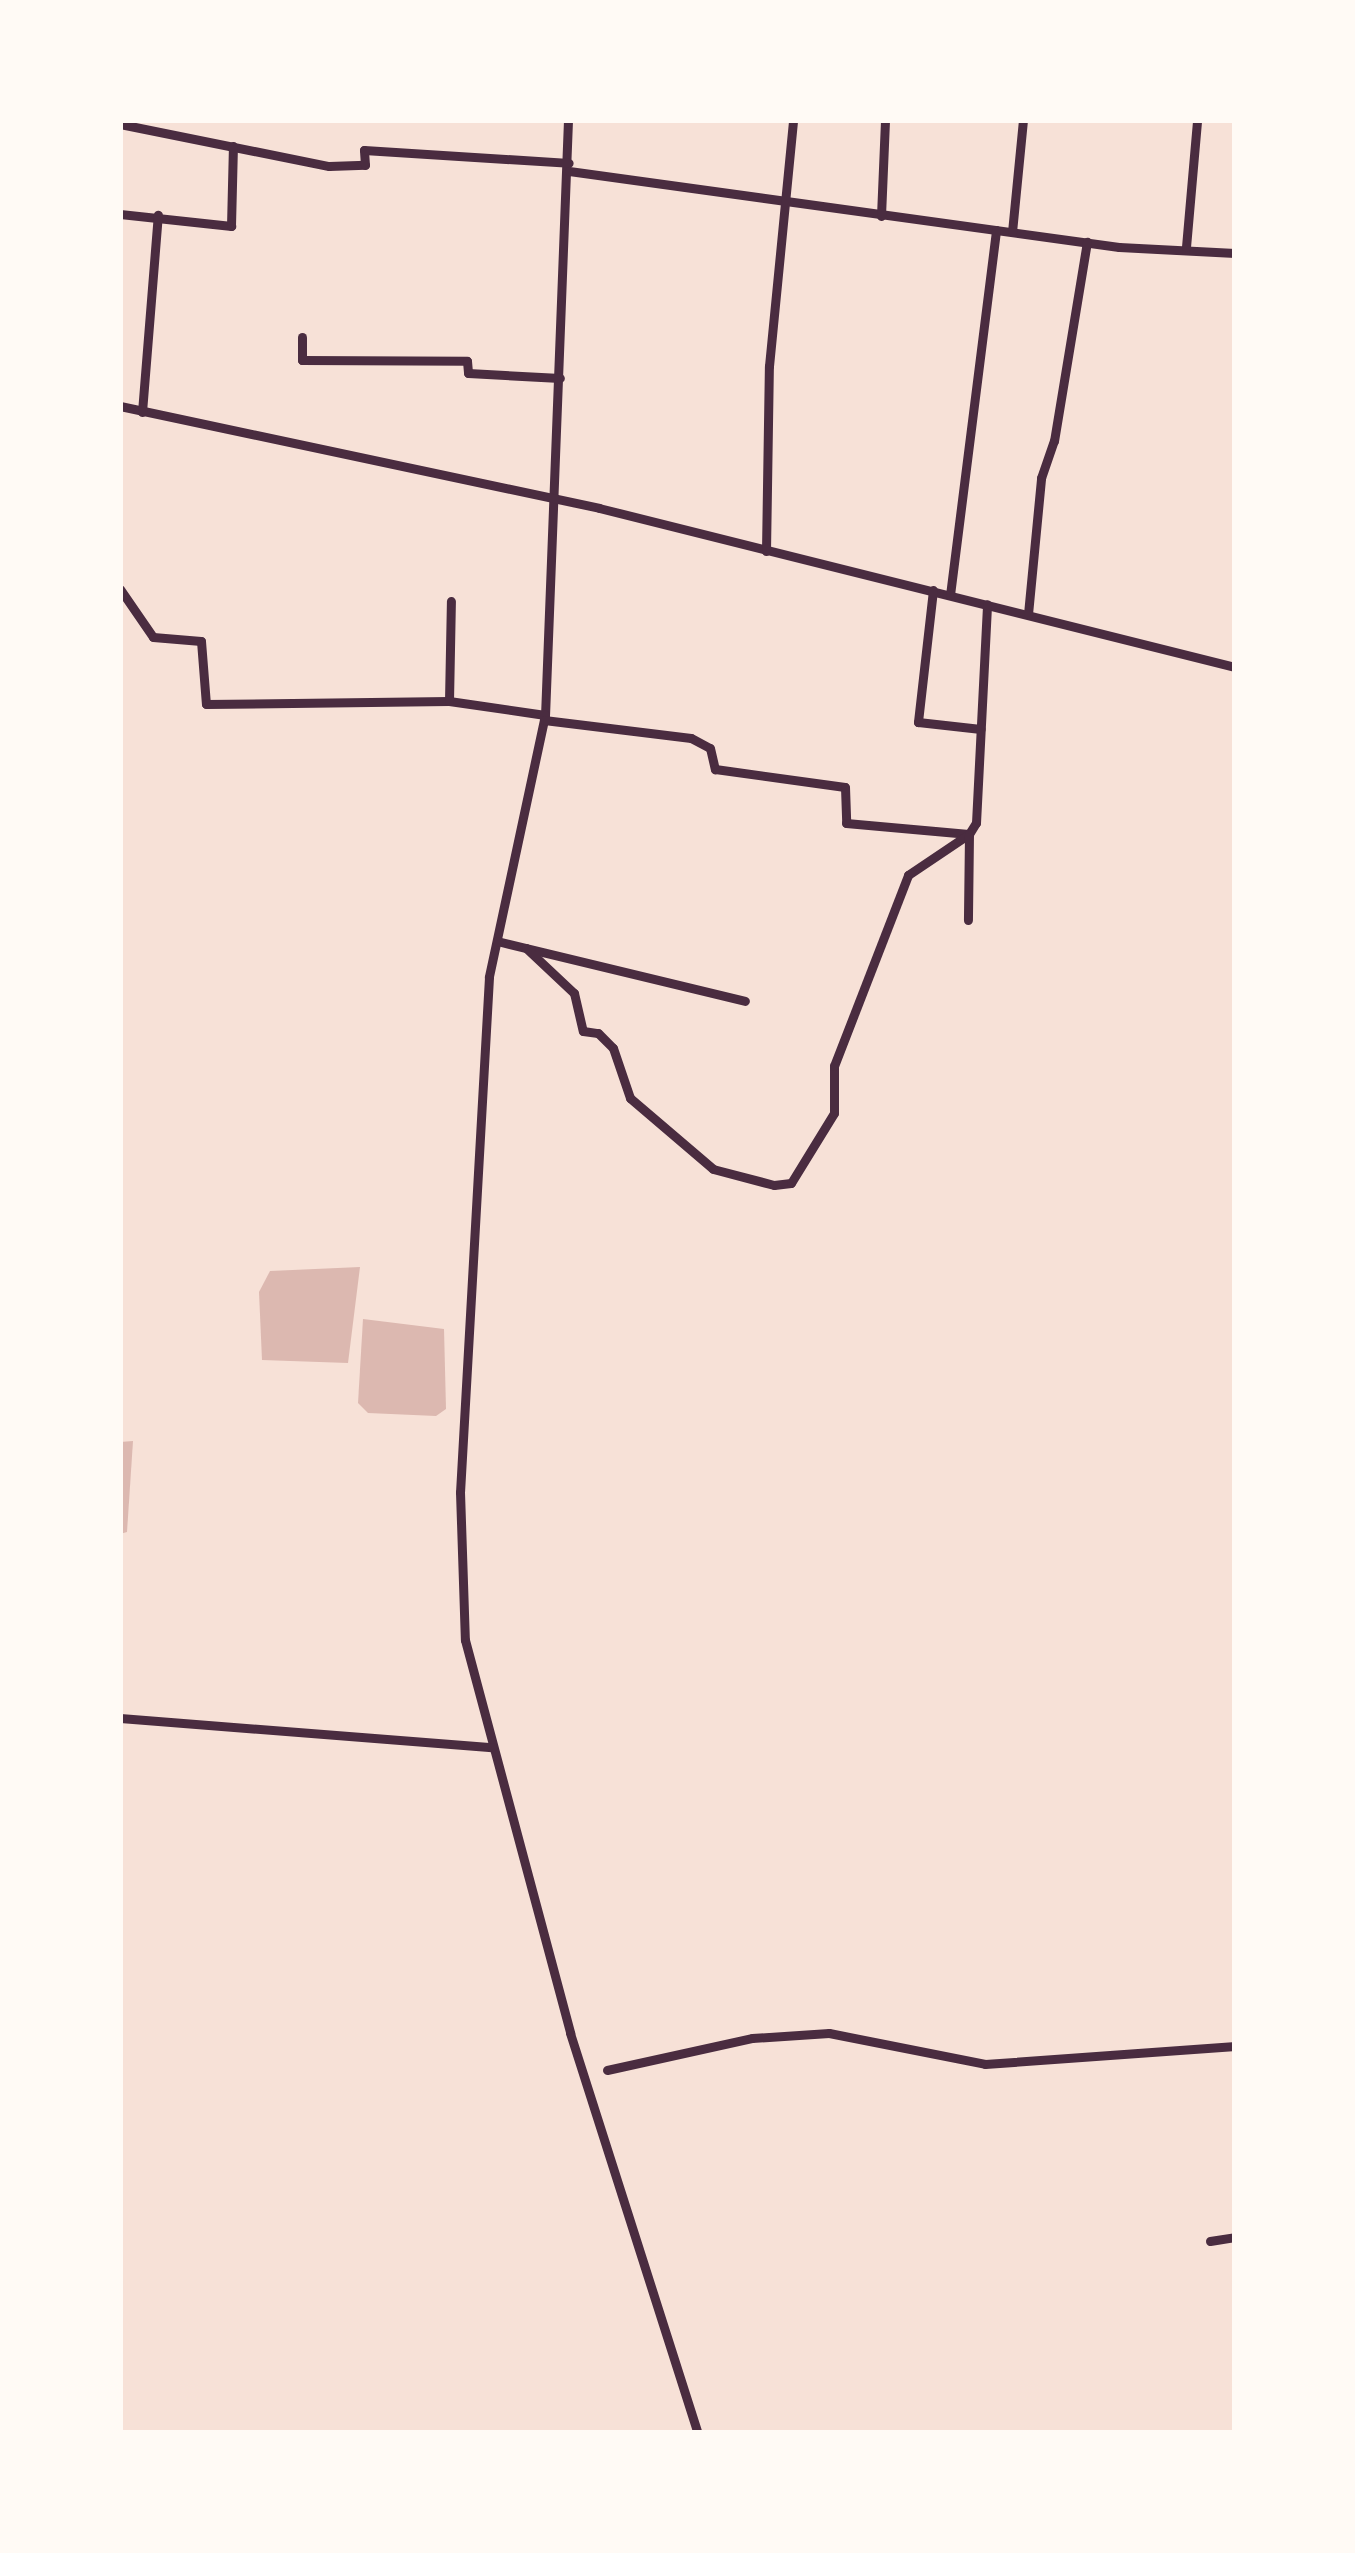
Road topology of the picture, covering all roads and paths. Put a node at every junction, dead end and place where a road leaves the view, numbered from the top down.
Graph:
1 (568, 120) edge
2 (793, 120) edge
3 (885, 120) edge
4 (1023, 120) edge
5 (1197, 120) edge
6 (120, 124) edge
7 (233, 146) junction
8 (569, 167) junction
9 (785, 202) junction
10 (120, 214) edge
11 (158, 215) junction
12 (881, 216) junction
13 (996, 230) junction
14 (1012, 232) junction
15 (1087, 242) junction
16 (1186, 247) junction
17 (1235, 254) edge
18 (302, 337) dead end
19 (560, 378) junction
20 (120, 406) edge
21 (142, 412) junction
22 (558, 504) junction
23 (766, 550) junction
24 (120, 589) edge
25 (933, 590) junction
26 (950, 595) junction
27 (451, 601) dead end
28 (987, 604) junction
29 (1028, 614) junction
30 (1235, 667) edge
31 (449, 701) junction
32 (544, 717) junction
33 (981, 729) junction
34 (969, 834) junction
35 (968, 920) dead end
36 (496, 941) junction
37 (526, 948) junction
38 (745, 1001) dead end
39 (120, 1718) edge
40 (492, 1747) junction
41 (1235, 2045) edge
42 (607, 2070) dead end
43 (1235, 2237) edge
44 (1210, 2241) dead end
45 (698, 2433) edge

1 - 8 street
2 - 9 street
3 - 12 street
4 - 14 street
5 - 16 street
6 - 7 street
7 - 8 street
7 - 11 street
8 - 9 street
8 - 19 street
9 - 12 street
9 - 23 street
10 - 11 street
11 - 21 street
12 - 13 street
13 - 14 street
13 - 26 street
14 - 15 street
15 - 16 street
15 - 29 street
16 - 17 street
18 - 19 street
19 - 22 street
20 - 21 street
21 - 22 street
22 - 23 street
22 - 32 street
23 - 25 street
24 - 31 street
25 - 26 street
25 - 33 street
26 - 28 street
27 - 31 street
28 - 29 street
28 - 33 street
29 - 30 street
31 - 32 street
32 - 34 street
32 - 36 street
33 - 34 street
34 - 35 street
34 - 37 street
36 - 37 street
36 - 40 street
37 - 38 street
39 - 40 street
40 - 45 street
41 - 42 street
43 - 44 street

